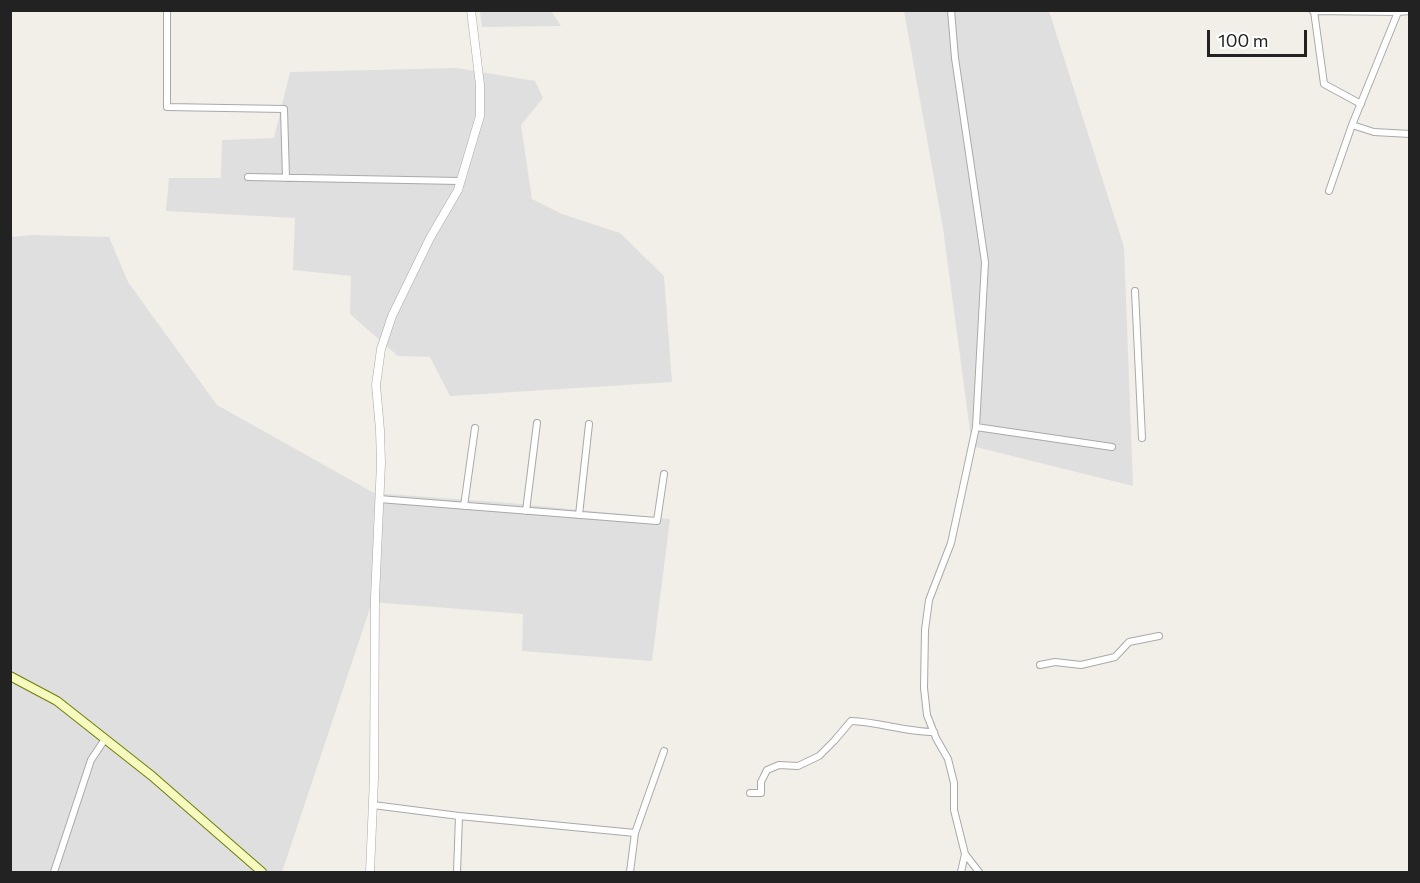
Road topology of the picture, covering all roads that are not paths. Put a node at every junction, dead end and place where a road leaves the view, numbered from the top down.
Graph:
1 (167, 10) edge
2 (471, 10) edge
3 (951, 10) edge
4 (1313, 11) edge
5 (1410, 11) edge
6 (1398, 12) junction
7 (1361, 104) junction
8 (1352, 125) junction
9 (1410, 134) edge
10 (248, 177) dead end
11 (286, 178) junction
12 (460, 181) junction
13 (1329, 191) dead end
14 (1135, 291) dead end
15 (537, 423) dead end
16 (590, 424) dead end
17 (475, 428) dead end
18 (976, 428) junction
19 (1142, 438) dead end
20 (1112, 447) dead end
21 (664, 474) dead end
22 (379, 499) junction
23 (464, 506) junction
24 (526, 511) junction
25 (579, 515) junction
26 (1159, 636) dead end
27 (1040, 665) dead end
28 (10, 676) edge
29 (933, 732) junction
30 (105, 739) junction
31 (664, 752) dead end
32 (750, 793) dead end
33 (373, 805) junction
34 (459, 816) junction
35 (634, 833) junction
36 (965, 854) junction
37 (54, 873) edge
38 (262, 873) edge
39 (370, 873) edge
40 (457, 873) edge
41 (630, 873) edge
42 (961, 873) edge
43 (979, 873) edge

1 - 11 street
2 - 12 street
3 - 18 street
4 - 6 street
4 - 7 street
5 - 6 street
6 - 7 street
7 - 8 street
8 - 9 street
8 - 13 street
10 - 11 street
11 - 12 street
12 - 22 street
14 - 19 street
15 - 24 street
16 - 25 street
17 - 23 street
18 - 20 street
18 - 29 street
21 - 25 street
22 - 23 street
22 - 33 street
23 - 24 street
24 - 25 street
26 - 27 street
28 - 30 main road
29 - 32 street
29 - 36 street
30 - 37 street
30 - 38 main road
31 - 35 street
33 - 34 street
33 - 39 street
34 - 35 street
34 - 40 street
35 - 41 street
36 - 42 street
36 - 43 street

